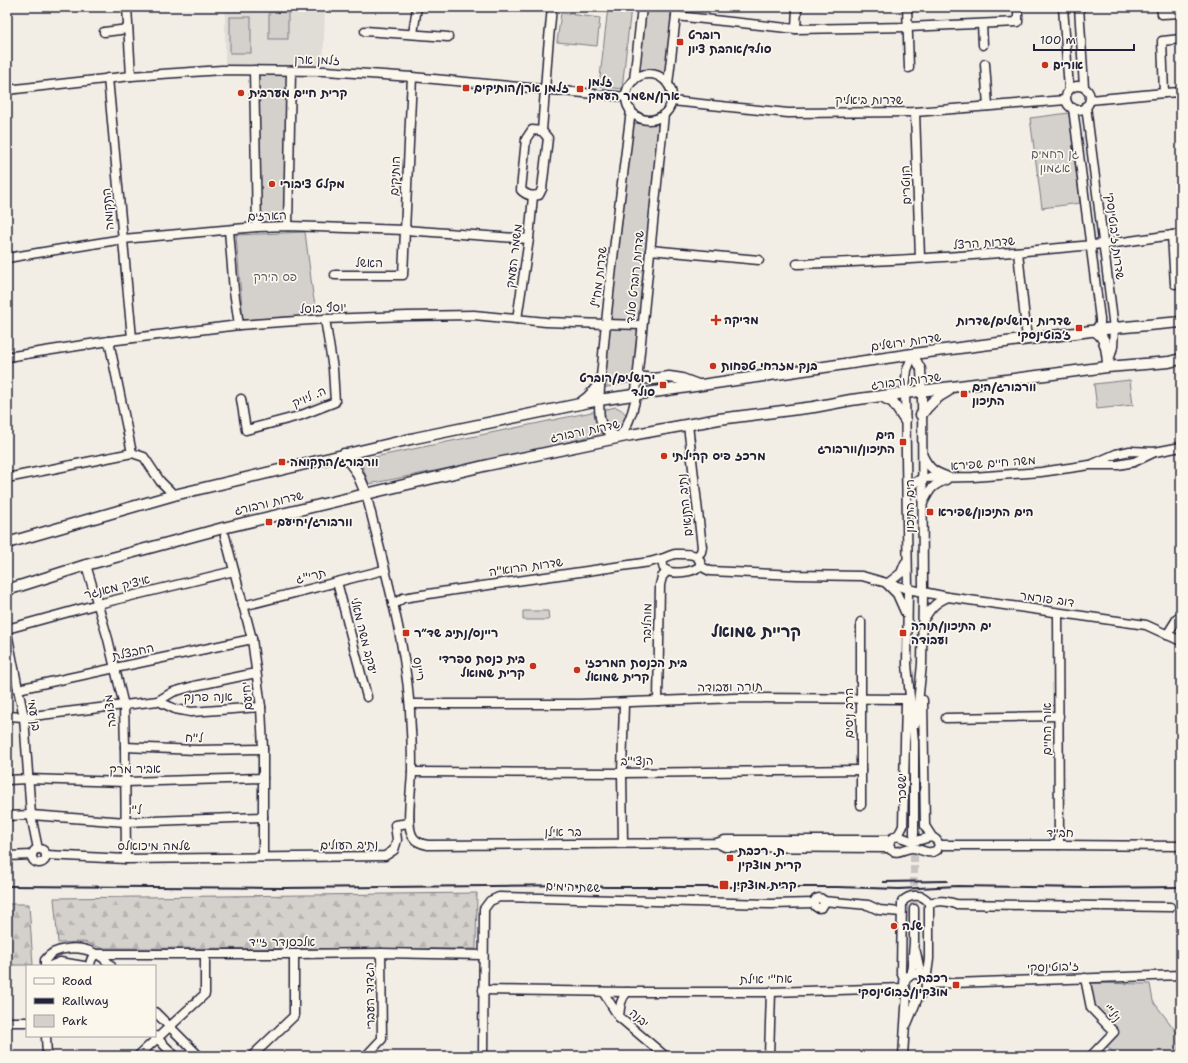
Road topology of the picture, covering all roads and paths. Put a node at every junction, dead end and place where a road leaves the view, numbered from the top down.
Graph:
1 (127, 7) edge
2 (417, 7) edge
3 (552, 7) edge
4 (642, 7) edge
5 (798, 7) edge
6 (907, 7) edge
7 (1018, 7) edge
8 (1063, 7) edge
9 (1079, 7) edge
10 (1161, 7) edge
11 (676, 11) edge
12 (1181, 13) edge
13 (982, 24) junction
14 (908, 27) junction
15 (796, 29) junction
16 (128, 30) junction
17 (365, 31) dead end
18 (104, 32) dead end
19 (413, 34) junction
20 (448, 37) dead end
21 (1181, 39) edge
22 (983, 45) dead end
23 (985, 64) dead end
24 (909, 68) dead end
25 (254, 70) junction
26 (291, 71) junction
27 (131, 76) junction
28 (412, 77) junction
29 (108, 78) junction
30 (634, 80) junction
31 (668, 84) junction
32 (1084, 87) junction
33 (7, 90) edge
34 (545, 90) junction
35 (1069, 90) junction
36 (1181, 92) edge
37 (1164, 93) junction
38 (627, 97) junction
39 (1066, 100) junction
40 (672, 101) junction
41 (1088, 103) junction
42 (988, 106) junction
43 (1073, 108) junction
44 (631, 110) junction
45 (915, 112) junction
46 (664, 114) junction
47 (542, 131) junction
48 (533, 196) junction
49 (288, 226) junction
50 (257, 227) junction
51 (229, 230) junction
52 (405, 230) junction
53 (1181, 234) edge
54 (1172, 235) junction
55 (123, 239) junction
56 (529, 239) junction
57 (1103, 244) junction
58 (1090, 245) junction
59 (650, 250) junction
60 (1018, 252) junction
61 (7, 258) edge
62 (920, 258) junction
63 (759, 260) dead end
64 (797, 264) dead end
65 (335, 274) dead end
66 (403, 275) joint
67 (1175, 284) dead end
68 (1113, 314) junction
69 (325, 319) junction
70 (517, 319) junction
71 (1181, 322) edge
72 (606, 324) junction
73 (642, 324) junction
74 (239, 325) junction
75 (1128, 327) junction
76 (1114, 328) junction
77 (1095, 331) junction
78 (132, 338) junction
79 (1027, 339) junction
80 (109, 341) junction
81 (913, 354) junction
82 (7, 358) edge
83 (1181, 359) edge
84 (1108, 365) junction
85 (637, 377) junction
86 (601, 380) junction
87 (700, 385) junction
88 (957, 387) junction
89 (922, 392) junction
90 (906, 394) junction
91 (636, 395) junction
92 (883, 396) junction
93 (241, 399) dead end
94 (599, 400) junction
95 (580, 404) junction
96 (921, 415) junction
97 (905, 420) junction
98 (688, 425) junction
99 (618, 437) junction
100 (1181, 447) edge
101 (1130, 451) junction
102 (1155, 452) junction
103 (132, 453) junction
104 (344, 454) junction
105 (922, 454) junction
106 (1116, 454) junction
107 (1134, 462) junction
108 (1090, 465) junction
109 (1118, 465) junction
110 (7, 478) edge
111 (922, 478) junction
112 (953, 478) junction
113 (366, 493) junction
114 (174, 495) junction
115 (353, 496) junction
116 (906, 496) junction
117 (922, 504) junction
118 (369, 508) junction
119 (225, 536) dead end
120 (7, 543) edge
121 (907, 555) junction
122 (697, 556) junction
123 (664, 558) junction
124 (86, 565) junction
125 (700, 566) junction
126 (384, 570) junction
127 (234, 571) junction
128 (667, 571) junction
129 (337, 582) junction
130 (887, 584) junction
131 (908, 589) junction
132 (7, 590) edge
133 (923, 592) junction
134 (948, 597) junction
135 (98, 604) junction
136 (393, 605) junction
137 (243, 606) junction
138 (1058, 613) junction
139 (1181, 616) edge
140 (861, 622) dead end
141 (922, 622) junction
142 (907, 625) junction
143 (7, 629) edge
144 (7, 632) edge
145 (1167, 635) junction
146 (252, 639) junction
147 (1181, 641) edge
148 (907, 664) junction
149 (922, 664) junction
150 (114, 668) junction
151 (256, 673) junction
152 (18, 689) junction
153 (367, 697) dead end
154 (861, 699) junction
155 (906, 699) junction
156 (658, 700) junction
157 (158, 702) junction
158 (624, 703) junction
159 (411, 704) junction
160 (124, 706) junction
161 (261, 707) junction
162 (7, 716) edge
163 (1059, 716) junction
164 (24, 717) junction
165 (946, 718) dead end
166 (914, 742) junction
167 (125, 747) junction
168 (263, 748) junction
169 (861, 770) junction
170 (412, 772) junction
171 (622, 773) junction
172 (262, 778) junction
173 (28, 779) junction
174 (7, 780) edge
175 (125, 782) junction
176 (861, 804) dead end
177 (31, 815) junction
178 (7, 816) edge
179 (263, 817) junction
180 (126, 822) junction
181 (409, 823) junction
182 (914, 834) tunnel mouth
183 (412, 837) joint
184 (932, 837) junction
185 (892, 842) junction
186 (622, 843) junction
187 (939, 845) junction
188 (1059, 845) junction
189 (1181, 846) edge
190 (38, 848) junction
191 (32, 855) junction
192 (46, 855) junction
193 (7, 856) edge
194 (263, 858) junction
195 (126, 859) junction
196 (929, 903) junction
197 (1170, 907) dead end
198 (914, 909) tunnel mouth
199 (901, 912) junction
200 (914, 943) junction
201 (381, 953) junction
202 (96, 954) junction
203 (205, 954) junction
204 (294, 954) junction
205 (483, 955) junction
206 (45, 965) edge
207 (51, 965) edge
208 (78, 965) edge
209 (90, 965) edge
210 (110, 965) edge
211 (911, 975) junction
212 (1181, 975) edge
213 (1085, 978) junction
214 (924, 981) junction
215 (906, 987) junction
216 (483, 990) junction
217 (603, 992) junction
218 (627, 992) junction
219 (771, 992) junction
220 (919, 996) junction
221 (156, 1013) edge
222 (619, 1017) junction
223 (7, 1022) edge
224 (26, 1022) edge
225 (169, 1026) junction
226 (905, 1030) junction
227 (46, 1037) edge
228 (156, 1037) edge
229 (47, 1056) edge
230 (138, 1056) edge
231 (175, 1056) edge
232 (199, 1056) edge
233 (252, 1056) edge
234 (366, 1056) edge
235 (483, 1056) edge
236 (665, 1056) edge
237 (769, 1056) edge
238 (903, 1056) edge
239 (1091, 1056) edge

1 - 16 street
2 - 19 street
3 - 34 street, משמר העמק
4 - 30 street
5 - 15 street
6 - 14 street
7 - 13 street
8 - 35 street
9 - 32 street
10 - 12 street
11 - 15 street
11 - 31 street
13 - 14 street
13 - 22 street
14 - 15 street
14 - 24 street
16 - 18 street
16 - 27 street
17 - 19 street
19 - 20 street
21 - 37 street
23 - 42 street
25 - 26 street, זלמן ארן
25 - 27 street, זלמן ארן
25 - 50 street
26 - 28 street, זלמן ארן
26 - 49 street
27 - 29 street, זלמן ארן
28 - 34 street, זלמן ארן
28 - 52 street, הותיקים
29 - 33 street, זלמן ארן
29 - 55 street, התקומה
30 - 31 street
30 - 38 street
31 - 40 street
32 - 35 street
32 - 41 street
34 - 38 street, זלמן ארן
34 - 47 street, משמר העמק
35 - 39 street
36 - 37 street
37 - 41 street
38 - 44 street
39 - 42 street, שדרות ביאליק
39 - 43 street
40 - 45 street, שדרות ביאליק
40 - 46 street
41 - 43 street
41 - 57 street, שדרות ז'בוטינסקי
42 - 45 street, שדרות ביאליק
43 - 58 street
44 - 46 street
44 - 72 street, שדרות מח"ל
45 - 62 street, הנוטרים
46 - 59 street, שדרות רוברט סולד
47 - 48 street, משמר העמק
47 - 48 street
48 - 56 street, משמר העמק
49 - 50 street, הארזים
49 - 52 street, הארזים
50 - 51 street, הארזים
51 - 55 street, הארזים
51 - 74 street
52 - 56 street, הארזים
52 - 66 street, הותיקים
53 - 54 street, שדרות הרצל
54 - 57 street, שדרות הרצל
54 - 67 street
55 - 61 street, הארזים
55 - 78 street, התקומה
56 - 70 street, משמר העמק
57 - 58 street, שדרות הרצל
57 - 68 street, שדרות ז'בוטינסקי
58 - 60 street, שדרות הרצל
58 - 77 street
59 - 63 street
59 - 73 street, שדרות רוברט סולד
60 - 62 street, שדרות הרצל
60 - 79 street
62 - 64 street, שדרות הרצל
65 - 66 street, האשל
68 - 75 street
68 - 76 street, שדרות ז'בוטינסקי
69 - 70 street, יוסף בוסל
69 - 74 street, יוסף בוסל
69 - 93 street, ה. ליויק
70 - 72 street, יוסף בוסל
71 - 75 main road, שדרות ירושלים
72 - 73 street, יוסף בוסל
72 - 86 street, שדרות מח"ל
73 - 85 street, שדרות רוברט סולד
74 - 78 street, יוסף בוסל
75 - 76 main road, שדרות ירושלים
76 - 77 main road, שדרות ירושלים
76 - 84 street, שדרות ז'בוטינסקי
77 - 79 main road, שדרות ירושלים
77 - 84 main road
78 - 80 street, יוסף בוסל
79 - 81 main road, שדרות ירושלים
80 - 82 street, יוסף בוסל
80 - 103 street
81 - 87 main road, שדרות ירושלים
81 - 89 street, הים התיכון
81 - 90 street, הים התיכון
83 - 84 main road, שדרות ורבורג
84 - 88 main road, שדרות ורבורג
85 - 87 main road
85 - 91 street, שדרות רוברט סולד
86 - 94 street, שדרות מח"ל
86 - 95 main road
87 - 91 main road, שדרות ירושלים
88 - 89 main road, שדרות ורבורג
88 - 96 main road
89 - 90 main road, שדרות ורבורג
89 - 96 street, הים התיכון
90 - 92 main road, שדרות ורבורג
90 - 97 street, הים התיכון
91 - 94 main road
91 - 99 street, שדרות רוברט סולד
92 - 97 main road
92 - 98 main road, שדרות ורבורג
94 - 95 main road
94 - 99 street, שדרות מח"ל
95 - 104 main road
96 - 105 street, הים התיכון
97 - 116 street, הים התיכון
98 - 99 main road, שדרות ורבורג
98 - 122 street, נתיב התנאים
99 - 113 main road, שדרות ורבורג
100 - 102 street, משה חיים שפירא
101 - 102 street, משה חיים שפירא
101 - 106 street, משה חיים שפירא
101 - 107 street
102 - 107 street, משה חיים שפירא
103 - 110 street
103 - 114 street
104 - 113 main road, ריינס
104 - 114 main road
105 - 111 street, הים התיכון
105 - 112 street
106 - 108 street, משה חיים שפירא
106 - 109 street
107 - 109 street, משה חיים שפירא
108 - 109 street, משה חיים שפירא
108 - 112 street, משה חיים שפירא
111 - 112 street, משה חיים שפירא
111 - 116 street
111 - 117 street, הים התיכון
112 - 117 street
113 - 115 main road, שדרות ורבורג
113 - 118 street, ריינס
114 - 120 main road
115 - 118 street
115 - 124 main road, שדרות ורבורג
116 - 121 street, הים התיכון
117 - 133 street, הים התיכון
118 - 126 street, ריינס
119 - 127 street, יחיעם
121 - 130 street
121 - 131 street, הים התיכון
122 - 123 street, שדרות הרוא"ה
122 - 125 street
123 - 128 street
123 - 136 street, שדרות הרוא"ה
124 - 132 main road, שדרות ורבורג
124 - 135 street, מצובה
125 - 128 street
125 - 130 street
126 - 129 street, תרי"ג
126 - 136 street, ריינס
127 - 135 street, איציק מאנגר
127 - 137 street, יחיעם
128 - 156 street, מוהליבר
129 - 137 street, תרי"ג
129 - 153 street, יעקב משה מאלי
130 - 131 street
130 - 142 street
131 - 133 street, דוב פורמר
131 - 142 street, הים התיכון
133 - 134 street, דוב פורמר
133 - 141 street, הים התיכון
134 - 138 street, דוב פורמר
134 - 141 street
135 - 143 street, איציק מאנגר
135 - 150 street, מצובה
136 - 159 street, ריינס
137 - 146 street, יחיעם
138 - 145 street, דוב פורמר
138 - 163 street, אור החיים
139 - 145 street
140 - 154 street, הרב ניסים
141 - 149 street, הים התיכון
142 - 148 street, הים התיכון
144 - 152 street, בן עמי
145 - 147 street, דוב פורמר
146 - 150 street, החבצלת
146 - 151 street, יחיעם
148 - 155 street
148 - 166 street, הים התיכון
149 - 166 street, הים התיכון
149 - 184 street
150 - 152 street, החבצלת
150 - 160 street, מצובה
151 - 157 street, אנה פרנק
151 - 161 street, יחיעם
152 - 164 street, בן עמי
154 - 155 street, תורה ועבודה
154 - 156 street, תורה ועבודה
154 - 169 street, הרב ניסים
155 - 185 street
156 - 158 street, תורה ועבודה
157 - 160 street, אנה פרנק
157 - 161 street, אנה פרנק
158 - 159 street, תורה ועבודה
158 - 171 street
159 - 170 street, ריינס
160 - 164 street, אנה פרנק
160 - 167 street, מצובה
161 - 168 street, יחיעם
162 - 164 street, אנה פרנק
163 - 165 street
163 - 188 street, אור החיים
164 - 173 street, בן עמי
166 - 182 street, יששכר
167 - 168 street, ל"ח
167 - 175 street, מצובה
168 - 172 street, יחיעם
169 - 171 street, הנצי"ב
169 - 176 street, הרב ניסים
170 - 171 street, הנצי"ב
170 - 181 street, ריינס
171 - 186 street
172 - 175 street, אביר מרק
172 - 179 street, יחיעם
173 - 174 street, אביר מרק
173 - 175 street, אביר מרק
173 - 177 street, בן עמי
175 - 180 street, מצובה
177 - 178 street, ל"ו
177 - 180 street, ל"ו
177 - 190 street, בן עמי
179 - 180 street, ל"ו
179 - 194 street, יחיעם
180 - 195 street, מצובה
181 - 183 street, ריינס
181 - 194 street, נתיב העולים
183 - 186 street, בר אילן
184 - 185 street
184 - 187 street
185 - 186 street, בר אילן
185 - 187 street
187 - 188 street, חב"ד
188 - 189 street, חב"ד
190 - 191 street
190 - 192 street
191 - 192 street
191 - 193 street
192 - 195 street, שלמה מיכואלס
194 - 195 street, שלמה מיכואלס
196 - 197 street
196 - 199 street
196 - 214 street
198 - 200 street
199 - 205 street, ששת הימים
199 - 215 street
200 - 211 street
200 - 214 street
201 - 204 street, אלכסנדר זייד
201 - 205 street, אלכסנדר זייד
201 - 234 street, הגדוד העברי
202 - 203 street, אלכסנדר זייד
202 - 206 street
202 - 209 street
202 - 210 street
203 - 204 street, אלכסנדר זייד
203 - 225 street
204 - 233 street
205 - 216 street, ששת הימים
207 - 208 street
211 - 214 street
211 - 215 street
212 - 213 street, ז'בוטינסקי
213 - 214 street, ז'בוטינסקי
213 - 239 street, ניל"י
214 - 220 street
215 - 219 street, אח"י אילת
215 - 220 street
215 - 226 street
216 - 217 street
216 - 235 street, ששת הימים
217 - 218 street
217 - 222 street, יבנה
218 - 219 street, אח"י אילת
218 - 222 street
219 - 237 street
220 - 226 street
221 - 225 street
222 - 236 street, יבנה
223 - 224 street
225 - 228 street
225 - 232 street
226 - 238 street
227 - 229 street
228 - 230 street
228 - 231 street

